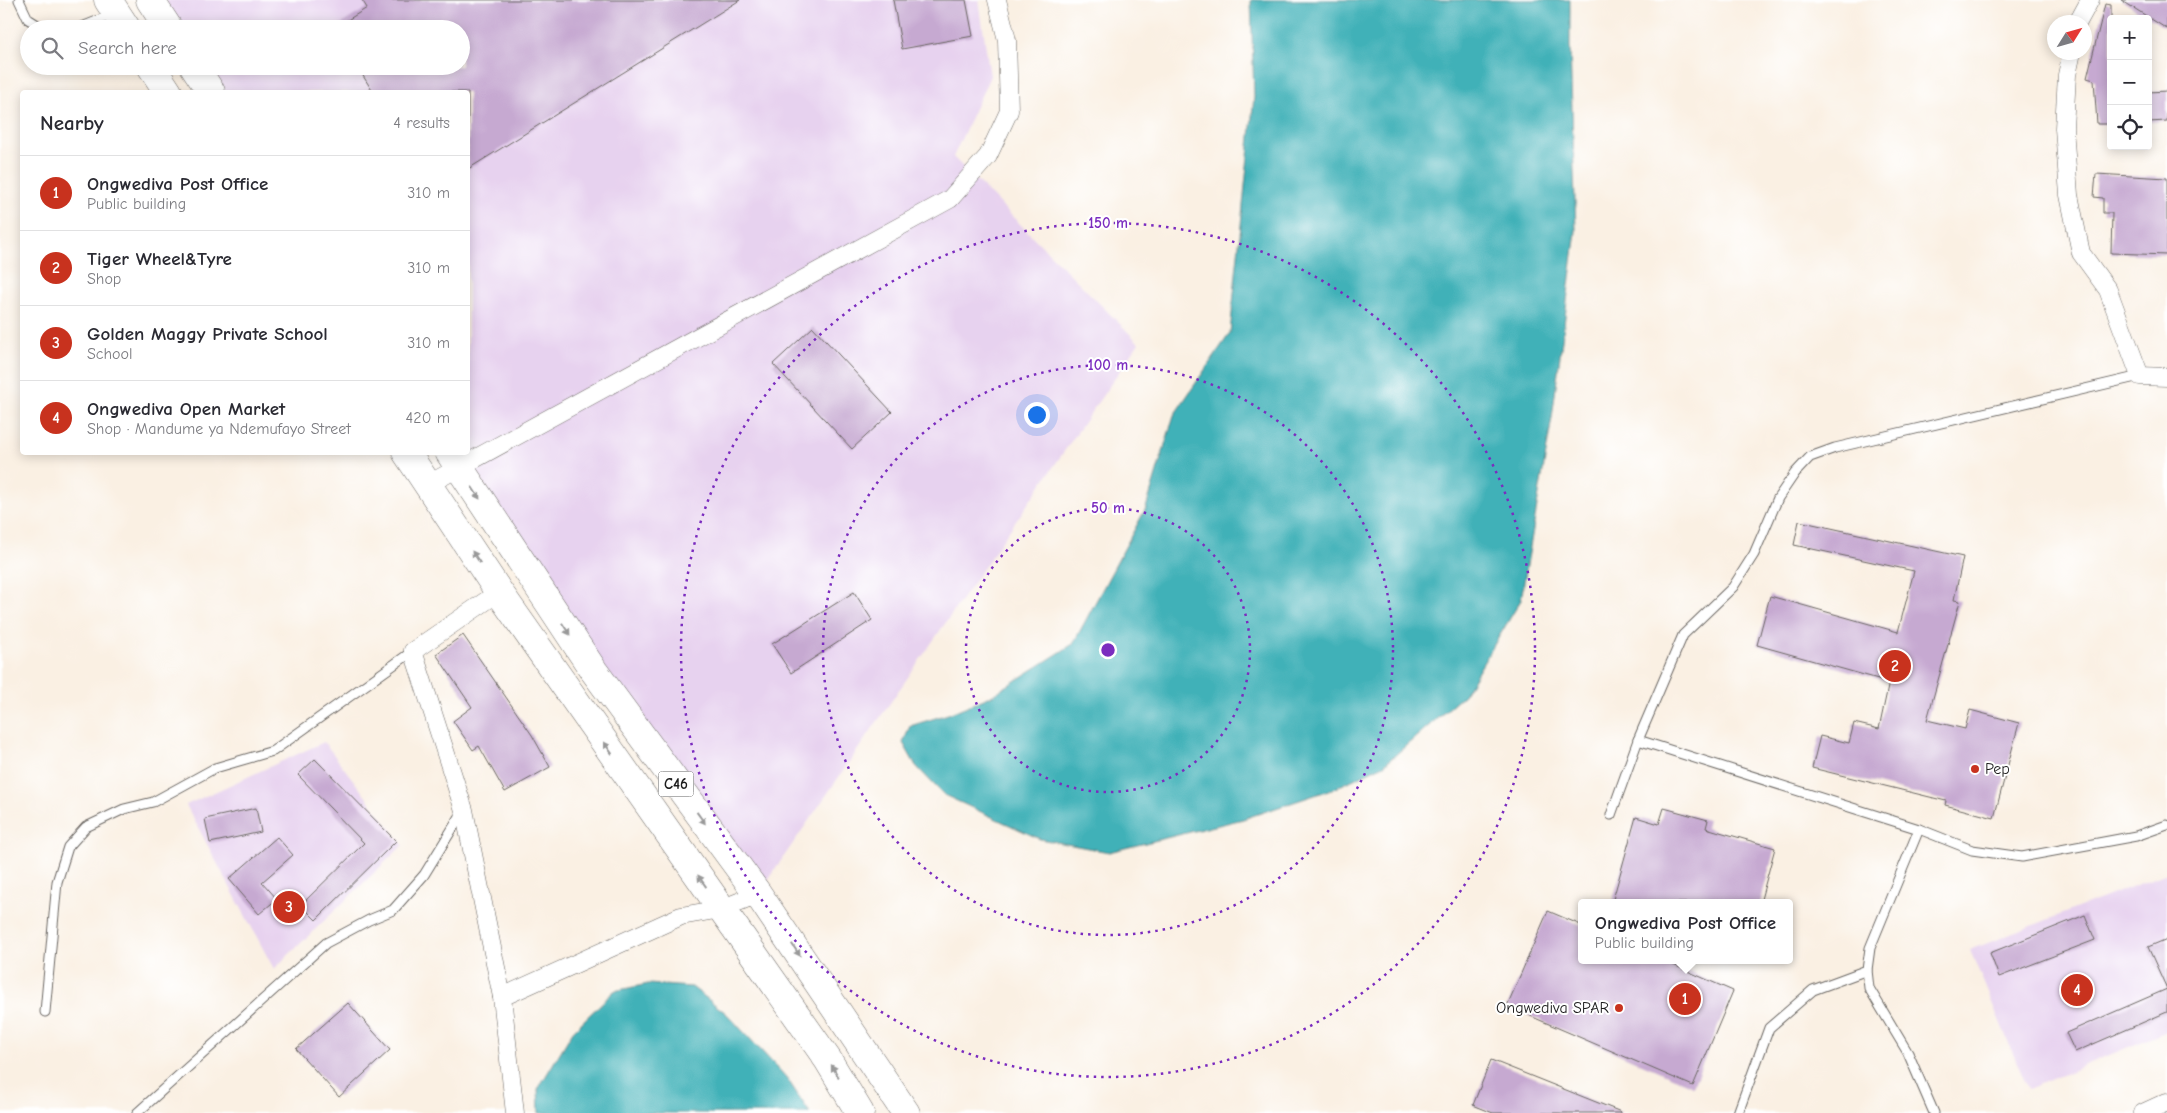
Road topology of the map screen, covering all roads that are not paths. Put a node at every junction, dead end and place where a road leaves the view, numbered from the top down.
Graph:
1 (20, 0) edge
2 (997, 0) edge
3 (2090, 0) edge
4 (117, 14) edge
5 (2082, 15) edge
6 (30, 20) edge
7 (101, 20) edge
8 (2070, 60) edge
9 (157, 75) edge
10 (200, 75) edge
11 (167, 90) edge
12 (210, 90) edge
13 (2140, 376) junction
14 (2167, 377) edge
15 (470, 452) edge
16 (408, 455) edge
17 (454, 460) edge
18 (428, 485) junction
19 (499, 592) junction
20 (413, 651) junction
21 (1638, 740) junction
22 (464, 810) junction
23 (1611, 815) dead end
24 (2167, 825) edge
25 (1919, 829) junction
26 (758, 894) junction
27 (721, 909) junction
28 (1867, 970) junction
29 (502, 997) junction
30 (45, 1012) dead end
31 (2167, 1102) edge
32 (137, 1113) edge
33 (515, 1113) edge
34 (860, 1113) edge
35 (906, 1113) edge
36 (1738, 1113) edge
37 (1934, 1113) edge
38 (2143, 1113) edge

1 - 6 lane
2 - 15 street
3 - 5 street
4 - 7 lane
8 - 13 street
9 - 11 main road
10 - 12 main road
13 - 14 street
13 - 21 lane
16 - 18 main road, C46
17 - 18 street
17 -> 26 main road, C46
19 -> 18 main road, C46
19 - 20 street
27 -> 19 main road, C46
20 - 22 street
20 - 30 lane
21 - 23 lane
21 - 25 lane
22 - 29 street
22 - 32 lane
24 - 25 lane
25 - 28 lane
26 - 27 street
26 -> 35 main road, C46
27 - 29 street
34 -> 27 main road, C46
28 - 36 lane
28 - 37 lane
29 - 33 street
31 - 38 street

